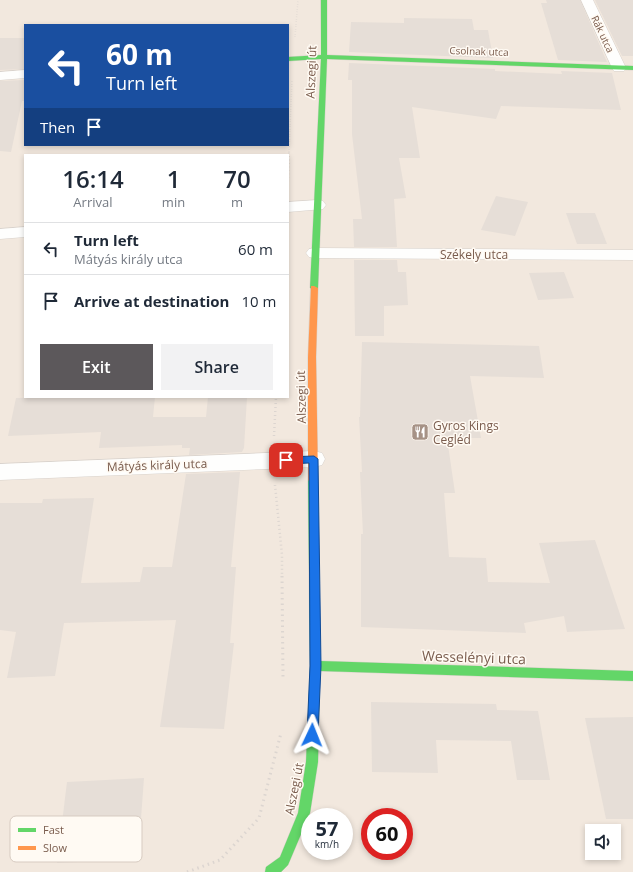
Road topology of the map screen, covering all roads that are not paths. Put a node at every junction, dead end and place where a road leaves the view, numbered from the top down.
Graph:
1 (324, 0) edge
2 (588, 0) edge
3 (324, 57) junction
4 (291, 59) edge
5 (626, 68) edge
6 (24, 74) edge
7 (0, 76) edge
8 (317, 205) junction
9 (289, 207) edge
10 (24, 232) edge
11 (0, 234) edge
12 (315, 253) junction
13 (633, 255) edge
14 (314, 459) junction
15 (0, 472) edge
16 (315, 666) junction
17 (633, 676) edge
18 (283, 868) edge

1 - 3 main road, Alszegi út
2 - 5 street, Rák utca
3 - 4 main road, Csolnak utca
3 - 5 main road, Csolnak utca
3 - 8 main road, Alszegi út
6 - 7 street
8 - 9 street
8 - 12 main road, Alszegi út
10 - 11 street
12 - 13 street, Székely utca
12 - 14 main road, Alszegi út
14 - 15 street, Mátyás király utca
14 - 16 main road, Alszegi út
16 - 17 main road, Wesselényi utca
16 - 18 main road, Alszegi út

